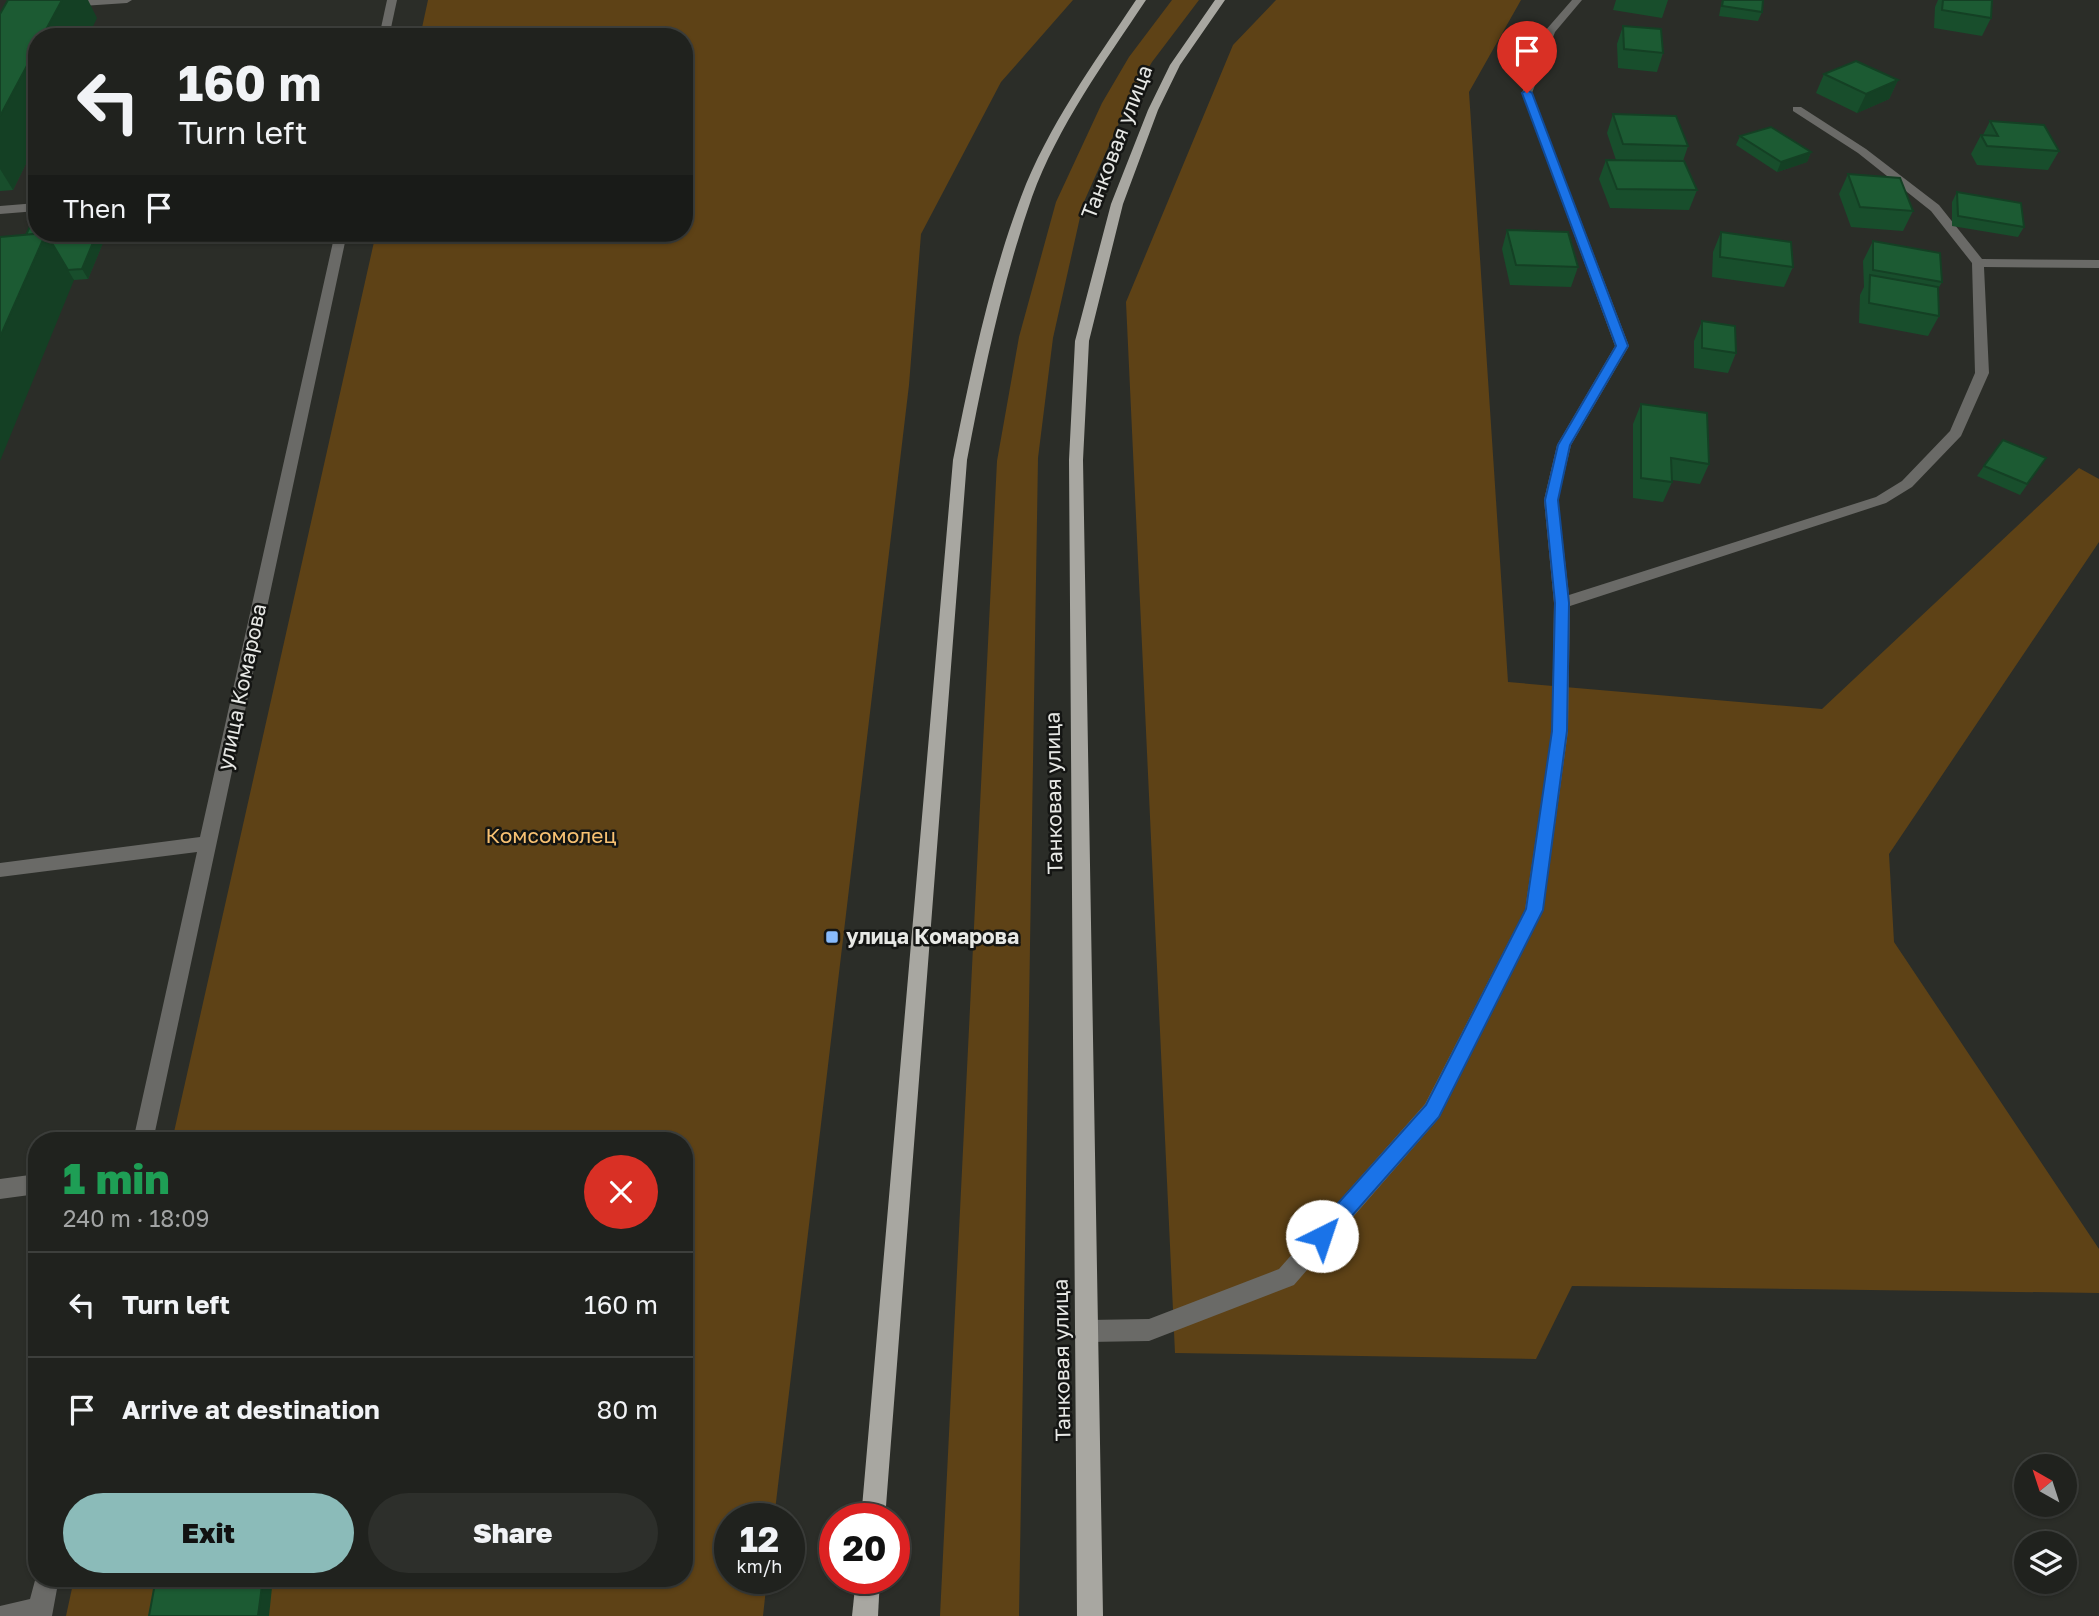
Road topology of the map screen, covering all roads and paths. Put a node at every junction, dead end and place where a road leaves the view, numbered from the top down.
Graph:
1 (60, 0) edge
2 (127, 0) edge
3 (392, 0) edge
4 (1141, 0) edge
5 (1220, 0) edge
6 (1577, 0) edge
7 (386, 28) edge
8 (1797, 110) dead end
9 (28, 208) edge
10 (0, 210) edge
11 (339, 242) edge
12 (1978, 263) junction
13 (2099, 264) edge
14 (1562, 603) junction
15 (208, 843) junction
16 (0, 870) edge
17 (145, 1132) edge
18 (28, 1185) edge
19 (0, 1189) edge
20 (1088, 1331) junction
21 (874, 1503) edge
22 (45, 1587) edge
23 (867, 1594) edge
24 (40, 1612) edge
25 (6, 1616) edge
26 (865, 1616) edge
27 (1090, 1616) edge

1 - 2 street
3 - 7 street
4 - 21 main road, Танковая улица
5 - 20 main road, Танковая улица
6 - 14 street
8 - 12 street
9 - 10 street
11 - 15 street, улица Комарова
12 - 13 street
12 - 14 street
14 - 20 street
15 - 16 street
15 - 17 street, улица Комарова
18 - 19 street
20 - 27 main road, Танковая улица
22 - 24 street
23 - 26 main road
24 - 25 street

